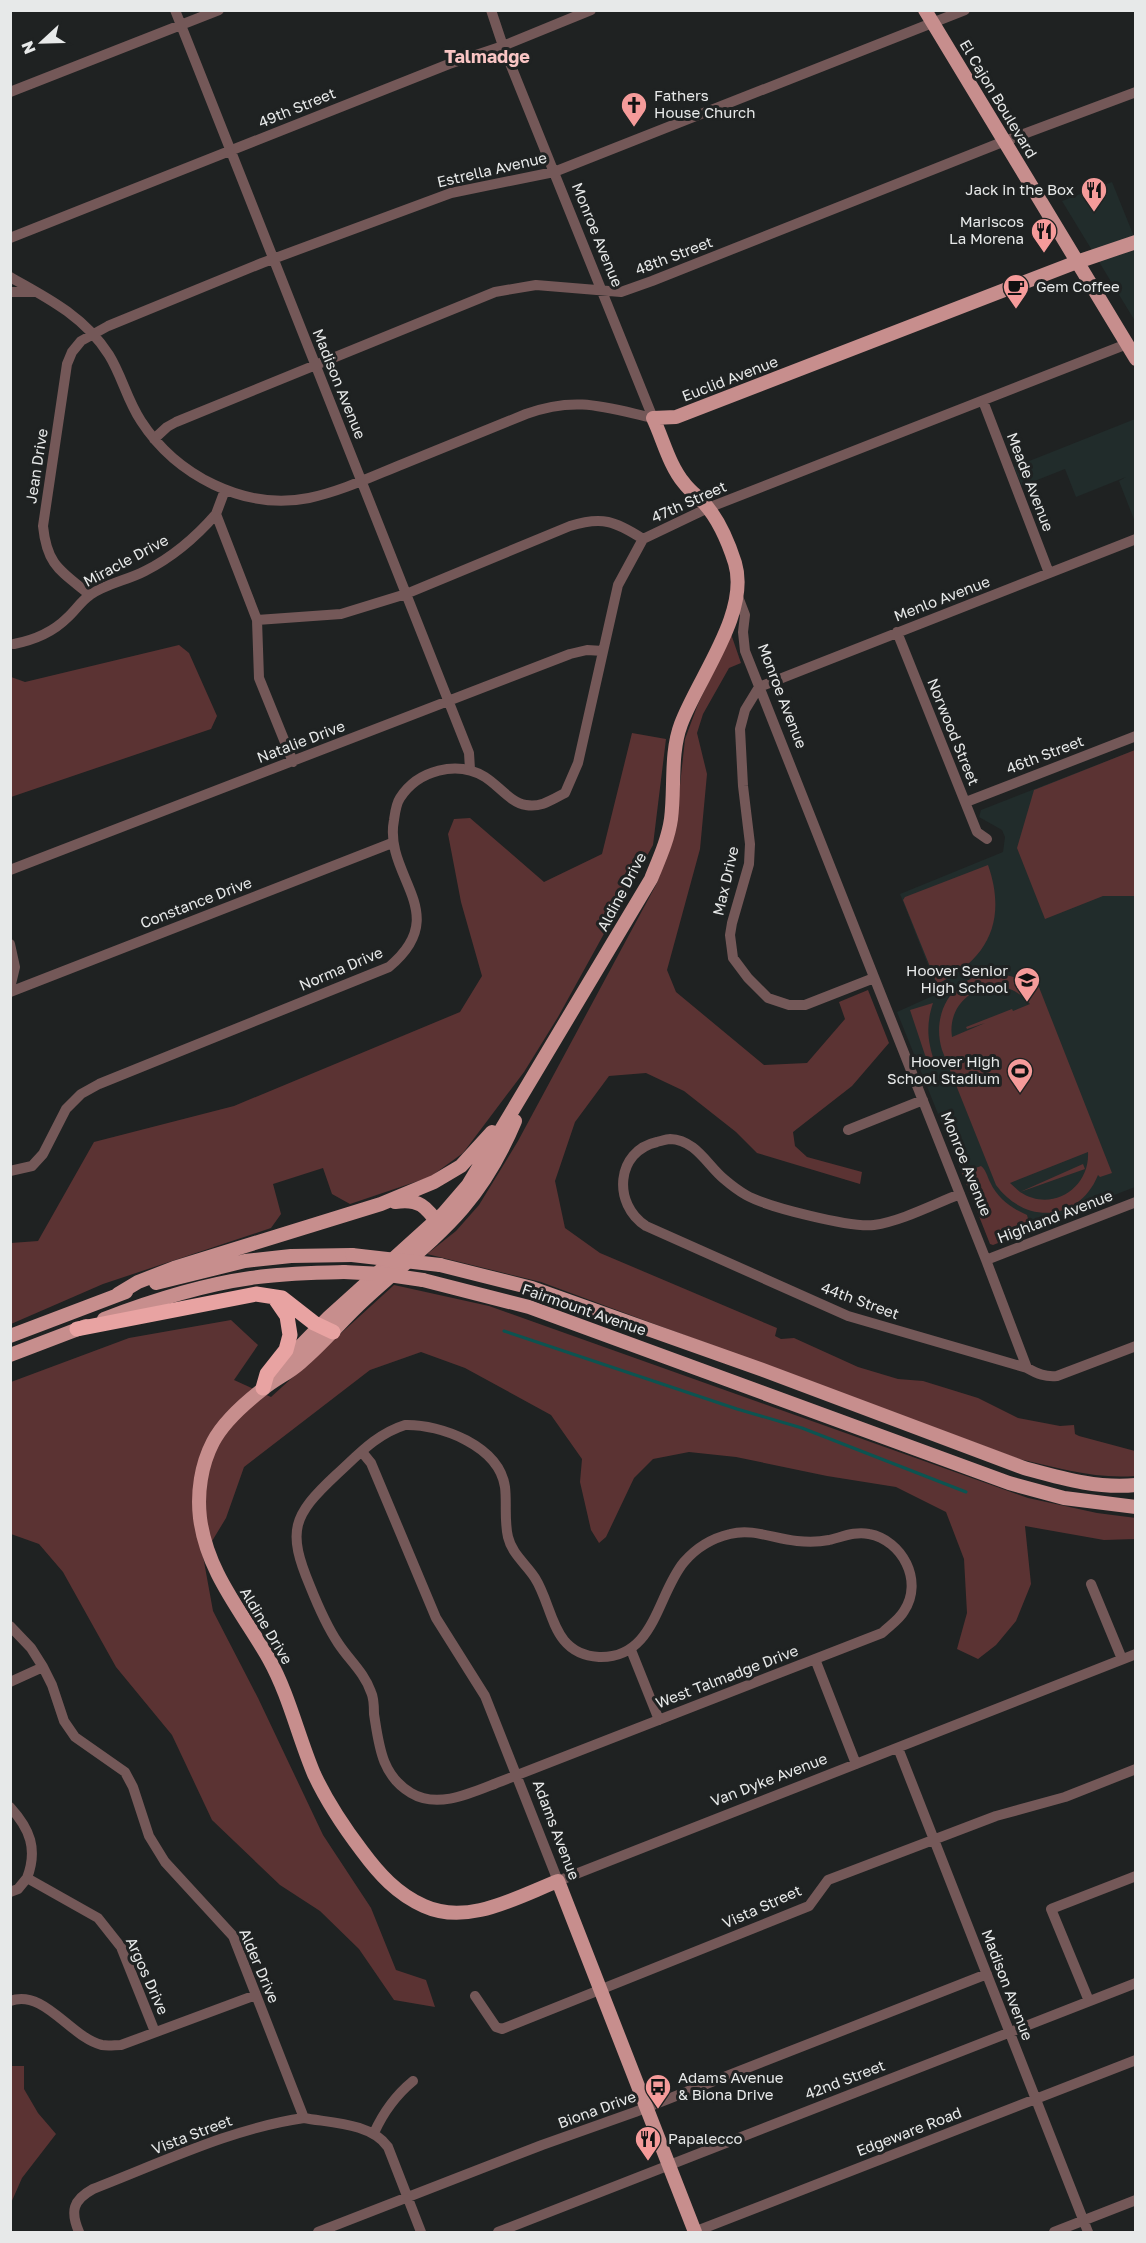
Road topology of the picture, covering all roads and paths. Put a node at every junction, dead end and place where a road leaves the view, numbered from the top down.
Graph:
1 (175, 10) edge
2 (219, 10) edge
3 (491, 10) edge
4 (591, 10) edge
5 (926, 10) edge
6 (965, 10) edge
7 (933, 23) junction
8 (181, 26) junction
9 (503, 46) junction
10 (10, 92) edge
11 (1136, 92) edge
12 (1005, 141) junction
13 (230, 150) junction
14 (554, 172) junction
15 (12, 239) edge
16 (1136, 242) edge
17 (273, 259) junction
18 (1077, 262) junction
19 (10, 277) edge
20 (600, 290) junction
21 (10, 292) edge
22 (38, 292) junction
23 (93, 334) junction
24 (1127, 344) junction
25 (1136, 359) edge
26 (315, 366) junction
27 (983, 401) junction
28 (653, 418) junction
29 (154, 439) junction
30 (361, 480) junction
31 (225, 490) junction
32 (708, 508) junction
33 (216, 513) junction
34 (642, 539) junction
35 (1136, 539) edge
36 (1049, 573) junction
37 (406, 594) junction
38 (737, 594) junction
39 (90, 595) junction
40 (257, 620) junction
41 (897, 632) junction
42 (14, 644) dead end
43 (603, 651) junction
44 (759, 687) junction
45 (448, 700) junction
46 (1136, 736) edge
47 (293, 762) junction
48 (470, 769) junction
49 (966, 802) junction
50 (987, 839) dead end
51 (392, 843) junction
52 (10, 870) edge
53 (10, 945) edge
54 (874, 978) junction
55 (10, 990) edge
56 (527, 1088) junction
57 (923, 1100) junction
58 (848, 1130) dead end
59 (10, 1171) edge
60 (960, 1194) junction
61 (1136, 1202) edge
62 (381, 1204) junction
63 (439, 1225) junction
64 (986, 1260) junction
65 (118, 1294) junction
66 (274, 1297) junction
67 (77, 1329) junction
68 (327, 1329) junction
69 (10, 1336) edge
70 (1136, 1346) edge
71 (10, 1355) edge
72 (1027, 1368) junction
73 (263, 1388) junction
74 (362, 1452) junction
75 (1136, 1485) edge
76 (1136, 1507) edge
77 (1091, 1584) dead end
78 (10, 1626) edge
79 (631, 1650) junction
80 (1136, 1654) edge
81 (815, 1659) junction
82 (1122, 1659) junction
83 (43, 1666) junction
84 (10, 1682) edge
85 (659, 1720) junction
86 (898, 1748) junction
87 (856, 1764) junction
88 (1136, 1769) edge
89 (517, 1775) junction
90 (10, 1807) edge
91 (934, 1839) junction
92 (1136, 1876) edge
93 (27, 1878) junction
94 (558, 1881) junction
95 (10, 1892) edge
96 (413, 1901) joint
97 (987, 1974) junction
98 (1136, 1983) edge
99 (601, 1990) junction
100 (256, 1995) junction
101 (475, 1996) dead end
102 (10, 2001) edge
103 (1089, 2001) junction
104 (155, 2032) junction
105 (1010, 2032) junction
106 (1136, 2060) edge
107 (413, 2081) dead end
108 (1036, 2099) junction
109 (646, 2107) junction
110 (304, 2118) junction
111 (374, 2133) junction
112 (669, 2166) junction
113 (408, 2198) junction
114 (1136, 2200) edge
115 (1084, 2221) junction
116 (79, 2232) edge
117 (318, 2232) edge
118 (420, 2232) edge
119 (498, 2232) edge
120 (695, 2232) edge
121 (1054, 2232) edge
122 (1088, 2232) edge

1 - 8 street, Madison Avenue
2 - 8 street
3 - 9 street, Monroe Avenue
4 - 9 street, 49th Street
5 - 7 main road, El Cajon Boulevard
6 - 7 street, Estrella Avenue
7 - 12 main road, El Cajon Boulevard
7 - 14 street, Estrella Avenue
8 - 10 street
8 - 13 street, Madison Avenue
9 - 13 street, 49th Street
9 - 14 street, Monroe Avenue
11 - 12 street, 48th Street
12 - 18 main road, El Cajon Boulevard
12 - 20 street, 48th Street
13 - 15 street, 49th Street
13 - 17 street, Madison Avenue
14 - 17 street, Estrella Avenue
14 - 20 street, Monroe Avenue
16 - 18 main road, Euclid Avenue
17 - 23 street, Estrella Avenue
17 - 26 street, Madison Avenue
18 - 24 main road, El Cajon Boulevard
18 - 28 main road, Euclid Avenue
19 - 22 street
20 - 26 street, 48th Street
20 - 28 street, Monroe Avenue
21 - 22 street
22 - 23 street
23 - 29 street
23 - 39 street, Jean Drive
24 - 25 main road, El Cajon Boulevard
24 - 27 street, 47th Street
26 - 29 street, 48th Street
26 - 30 street, Madison Avenue
27 - 32 street, 47th Street
27 - 36 street, Meade Avenue
28 - 30 street, Euclid Avenue
28 - 32 main road, Monroe Avenue
29 - 31 street
30 - 31 street, Euclid Avenue
30 - 37 street, Madison Avenue
31 - 33 street
32 - 34 street, 47th Street
32 - 38 main road, Monroe Avenue
33 - 39 street, Miracle Drive
33 - 40 street
34 - 37 street, 47th Street
34 - 43 street
35 - 36 street, Menlo Avenue
36 - 41 street, Menlo Avenue
37 - 40 street, 47th Street
37 - 45 street, Madison Avenue
38 - 44 street, Monroe Avenue
38 - 56 main road, Aldine Drive
39 - 42 street, Miracle Drive
40 - 47 street
41 - 44 street, Menlo Avenue
41 - 49 street, Norwood Street
43 - 45 street, Natalie Drive
43 - 48 street
44 - 54 street, Monroe Avenue
44 - 54 street, Max Drive
45 - 47 street, Natalie Drive
45 - 48 street, Madison Avenue
46 - 49 street, 46th Street
47 - 52 street, Natalie Drive
48 - 51 street, Norma Drive
49 - 50 street, Norwood Street
51 - 55 street, Constance Drive
51 - 59 street, Norma Drive
53 - 55 street
54 - 57 street, Monroe Avenue
56 - 62 main road
56 - 63 main road, Aldine Drive
57 - 58 street
57 - 60 street, Monroe Avenue
60 - 64 street, Monroe Avenue
60 - 72 street, 44th Street
61 - 64 street, Highland Avenue
62 - 63 main road
62 - 65 main road
63 - 68 main road, Aldine Drive
64 - 72 street, Monroe Avenue
65 - 69 main road, Fairmount Avenue
65 - 75 main road, Fairmount Avenue, bridge
66 - 67 highway
66 - 68 highway
66 - 73 highway
67 - 71 main road, Fairmount Avenue
67 - 76 main road, Fairmount Avenue, bridge
68 - 73 main road, Aldine Drive
70 - 72 street, 44th Street
73 - 96 main road, Aldine Drive
74 - 79 street, West Talmadge Drive
74 - 89 street, Adams Avenue
74 - 89 street, West Talmadge Drive
77 - 82 street
78 - 83 street, Alder Drive
79 - 81 street, West Talmadge Drive
79 - 85 street
80 - 82 street, Van Dyke Avenue
81 - 85 street, West Talmadge Drive
81 - 87 street
82 - 86 street, Van Dyke Avenue
83 - 84 street
83 - 100 street, Alder Drive
85 - 89 street, West Talmadge Drive
86 - 87 street, Van Dyke Avenue
86 - 91 street, Madison Avenue
87 - 94 street, Van Dyke Avenue
88 - 91 street, Vista Street
89 - 94 street, Adams Avenue
90 - 93 street
91 - 97 street, Madison Avenue
91 - 99 street, Vista Street
92 - 103 street
93 - 95 street
93 - 104 street, Argos Drive
94 - 96 main road, Van Dyke Avenue
94 - 99 main road, Adams Avenue
97 - 105 street, Madison Avenue
97 - 109 street, Biona Drive
98 - 103 street, 42nd Street
99 - 101 street, Vista Street
99 - 109 main road, Adams Avenue
100 - 104 street
100 - 110 street, Alder Drive
102 - 104 street
103 - 105 street, 42nd Street
105 - 108 street, Madison Avenue
105 - 112 street, 42nd Street
106 - 108 street, Edgeware Road
107 - 111 street
108 - 115 street, Madison Avenue
108 - 120 street, Edgeware Road
109 - 112 main road, Adams Avenue
109 - 113 street, Biona Drive
110 - 111 street
110 - 116 street, Vista Street
111 - 113 street
112 - 119 street, 42nd Street
112 - 120 main road, Adams Avenue
113 - 117 street, Biona Drive
113 - 118 street
114 - 115 street
115 - 121 street
115 - 122 street, Madison Avenue

